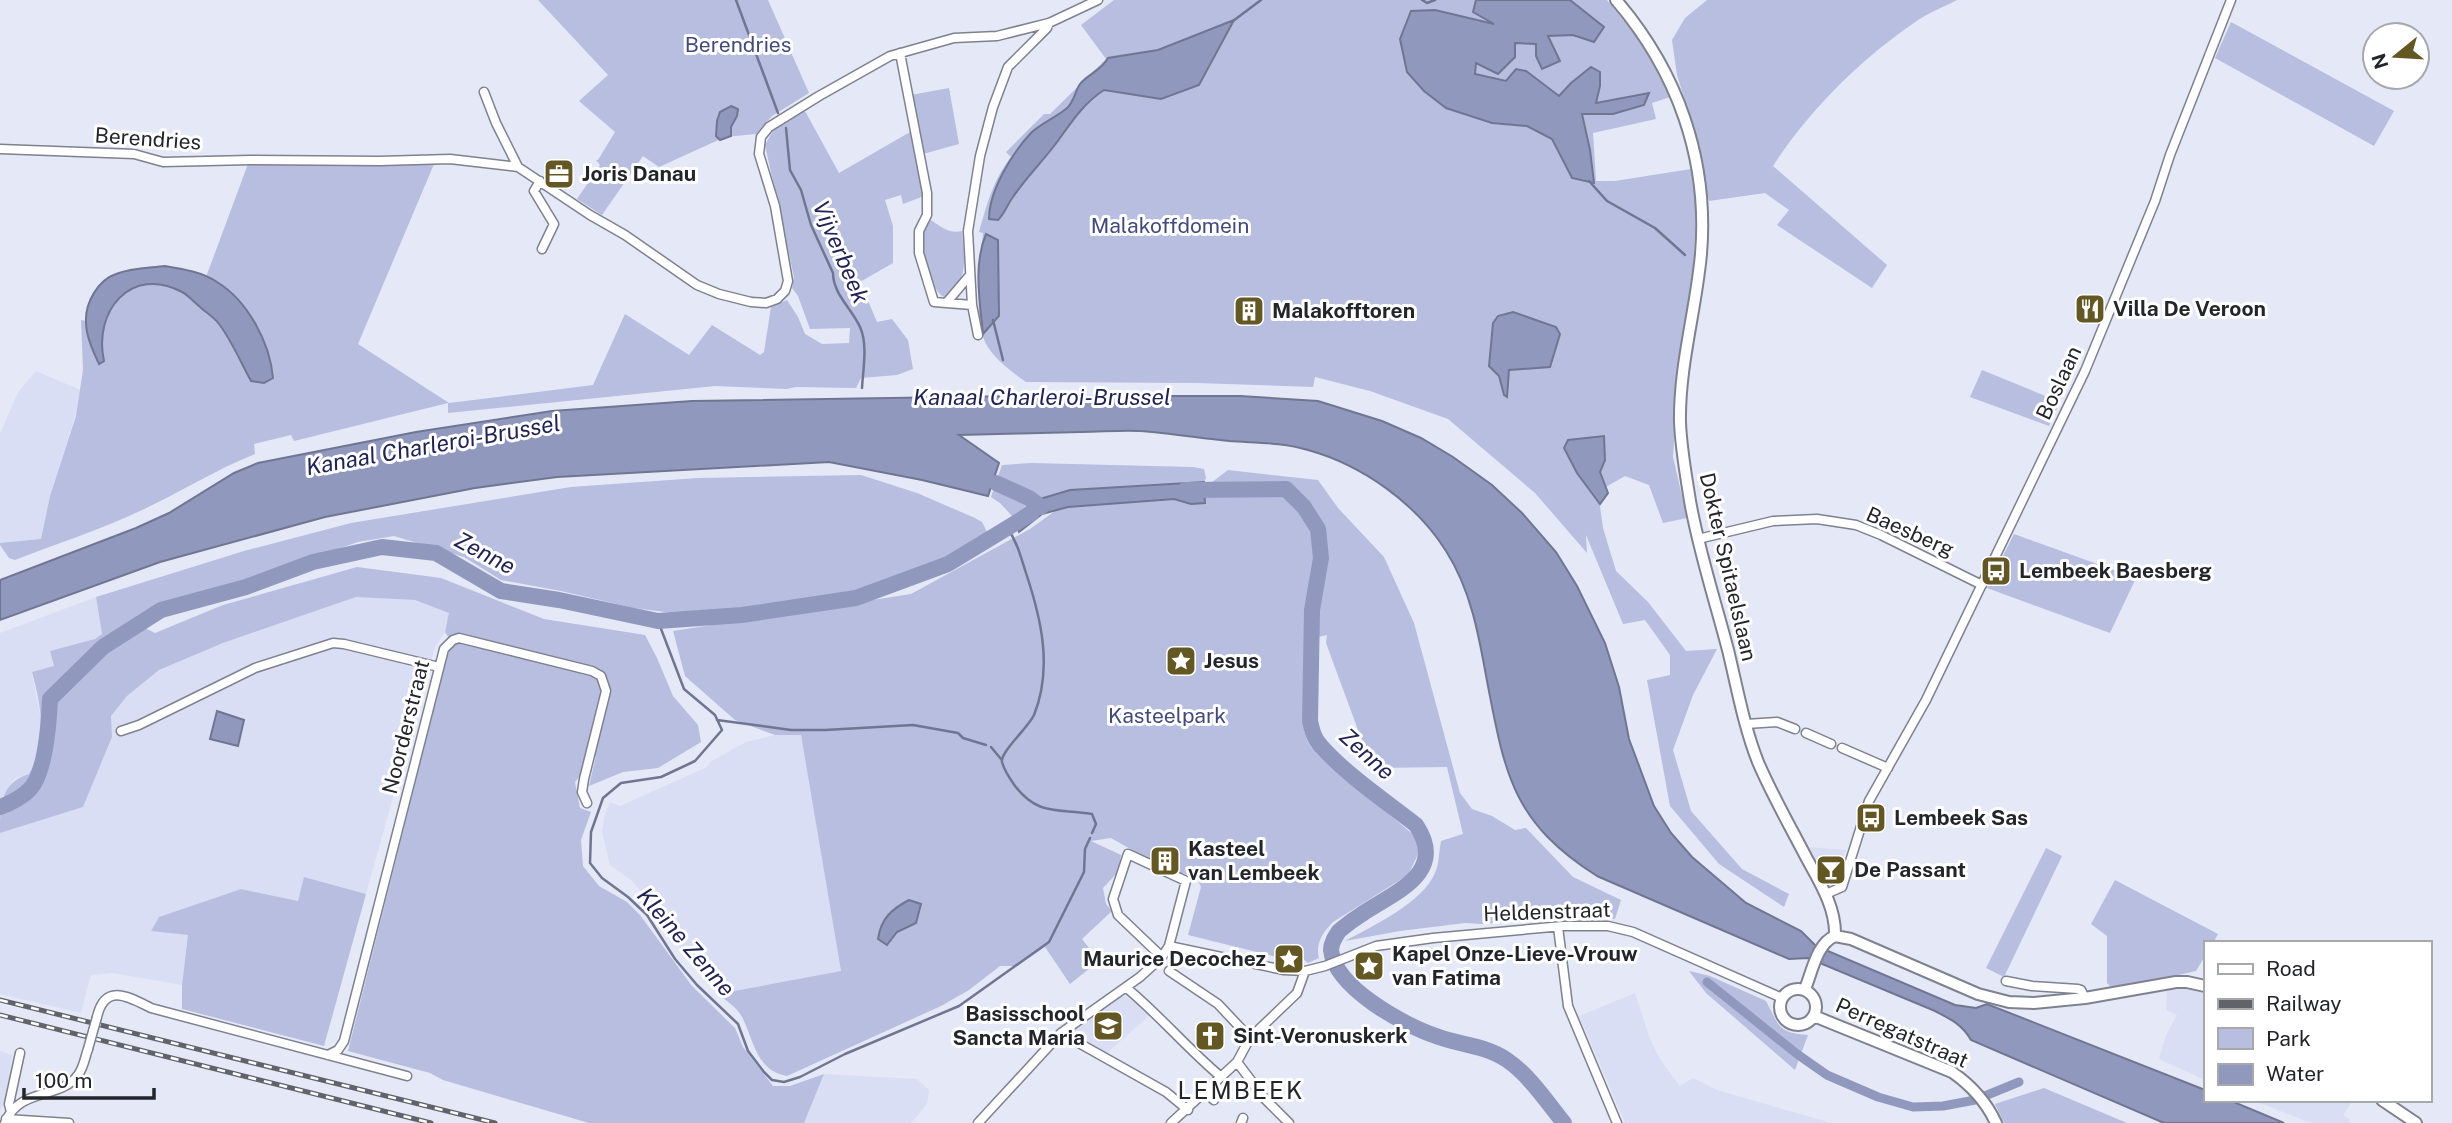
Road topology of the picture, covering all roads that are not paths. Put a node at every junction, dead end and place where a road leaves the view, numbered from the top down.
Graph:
1 (1098, 0) edge
2 (1616, 0) edge
3 (2231, 0) edge
4 (1049, 23) junction
5 (900, 53) junction
6 (484, 92) dead end
7 (0, 149) edge
8 (518, 167) junction
9 (540, 181) junction
10 (542, 249) dead end
11 (970, 275) junction
12 (947, 302) junction
13 (972, 305) junction
14 (978, 335) dead end
15 (1698, 539) junction
16 (1982, 585) junction
17 (439, 667) junction
18 (1746, 724) junction
19 (1795, 729) dead end
20 (121, 730) dead end
21 (1806, 733) dead end
22 (1831, 744) dead end
23 (1842, 748) dead end
24 (1888, 768) junction
25 (587, 803) dead end
26 (1826, 894) junction
27 (1558, 927) junction
28 (1835, 936) junction
29 (1169, 946) junction
30 (1162, 957) junction
31 (1169, 971) dead end
32 (1305, 971) junction
33 (2006, 981) dead end
34 (2204, 986) edge
35 (1805, 989) junction
36 (1129, 990) dead end
37 (1782, 998) junction
38 (2085, 998) junction
39 (1814, 1016) junction
40 (1061, 1033) junction
41 (1250, 1038) junction
42 (20, 1054) dead end
43 (328, 1055) junction
44 (1237, 1062) junction
45 (407, 1076) dead end
46 (1220, 1076) junction
47 (1206, 1093) junction
48 (1214, 1100) dead end
49 (2385, 1102) edge
50 (1188, 1110) junction
51 (7, 1118) edge
52 (69, 1123) edge
53 (978, 1123) edge
54 (1171, 1123) edge
55 (1289, 1123) edge
56 (1617, 1123) edge
57 (1996, 1123) edge
58 (2416, 1123) edge

1 - 4 street, Berendries
2 - 15 street, Dokter Spitaelslaan
3 - 16 street, Boslaan
4 - 5 street, Berendries
4 - 11 street
5 - 9 street, Berendries
5 - 12 street
6 - 8 street
7 - 8 street, Berendries
8 - 9 street, Berendries
9 - 10 street
11 - 12 street
11 - 13 street
12 - 13 street
13 - 14 street
15 - 16 street, Baesberg
15 - 18 street, Dokter Spitaelslaan
16 - 24 street, Boslaan
17 - 20 street
17 - 25 street, Noorderstraat
17 - 43 street, Noorderstraat
18 - 19 street
18 - 26 street, Dokter Spitaelslaan
21 - 22 street
23 - 24 street
24 - 26 street, Boslaan
26 - 28 street
27 - 32 street, Heldenstraat
27 - 37 street, Heldenstraat
27 - 56 street
28 - 35 street
28 - 38 street
29 - 30 street
29 - 30 street
29 - 32 street, Heldenstraat
30 - 40 street
31 - 41 street
32 - 41 street
33 - 38 street
34 - 38 street
35 - 37 street
35 - 39 street
36 - 46 street
37 - 39 street
39 - 57 street, Perregatstraat
40 - 50 street
40 - 53 street
41 - 44 street
42 - 51 street
43 - 45 street
43 - 51 street, bridge
44 - 46 street
44 - 55 street
46 - 47 street
47 - 48 street
47 - 50 street
49 - 58 street
50 - 54 street
51 - 52 street

